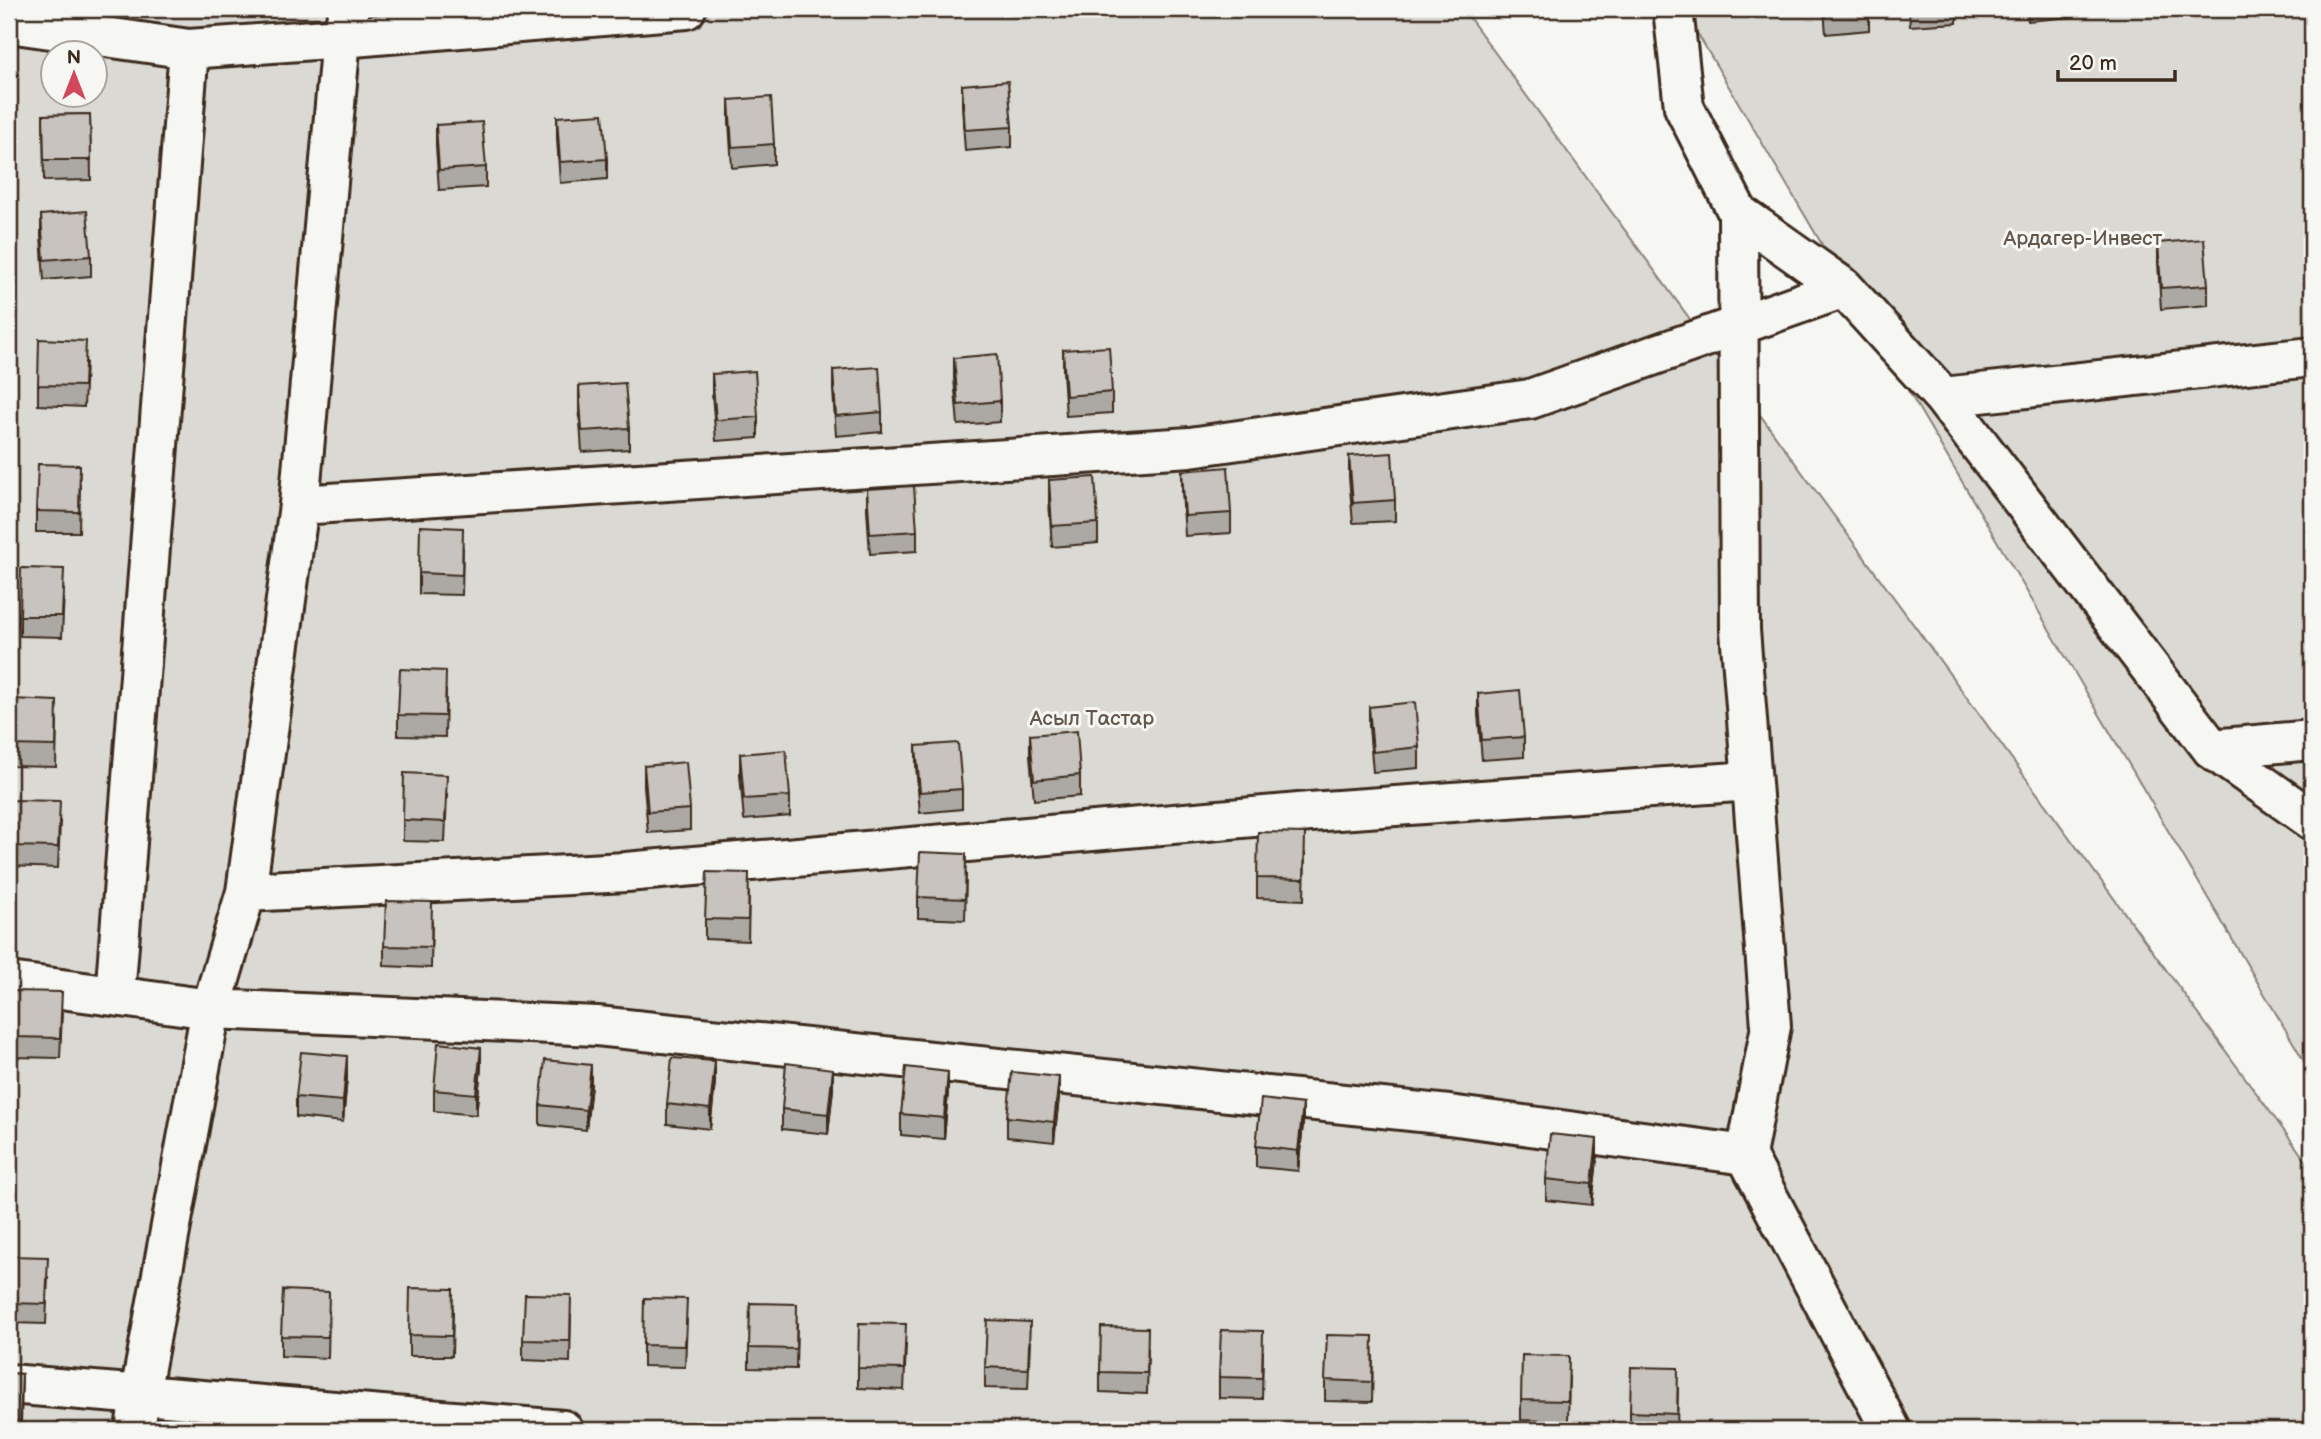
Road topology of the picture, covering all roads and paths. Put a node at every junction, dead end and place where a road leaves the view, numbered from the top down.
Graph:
1 (686, 9) edge
2 (1673, 9) edge
3 (14, 18) edge
4 (345, 23) edge
5 (189, 49) junction
6 (1738, 213) junction
7 (1844, 288) junction
8 (1740, 324) junction
9 (2312, 357) edge
10 (1942, 397) junction
11 (299, 505) junction
12 (2312, 740) edge
13 (2212, 749) junction
14 (1751, 781) junction
15 (2312, 820) edge
16 (246, 892) junction
17 (9, 982) edge
18 (115, 996) junction
19 (211, 1009) junction
20 (1746, 1155) junction
21 (9, 1384) edge
22 (138, 1412) edge
23 (563, 1430) edge
24 (1891, 1430) edge

1 - 4 street
2 - 6 street
3 - 5 street
4 - 5 street
4 - 11 street
5 - 18 street
6 - 7 street
6 - 8 street
7 - 8 street
7 - 10 street
8 - 11 street
8 - 14 street
9 - 10 street
10 - 13 street
11 - 16 street
12 - 13 street
13 - 15 street
14 - 16 street
14 - 20 street
16 - 19 street
17 - 18 street
18 - 19 street
19 - 20 street
19 - 22 street
20 - 24 street
21 - 22 street
22 - 23 street

